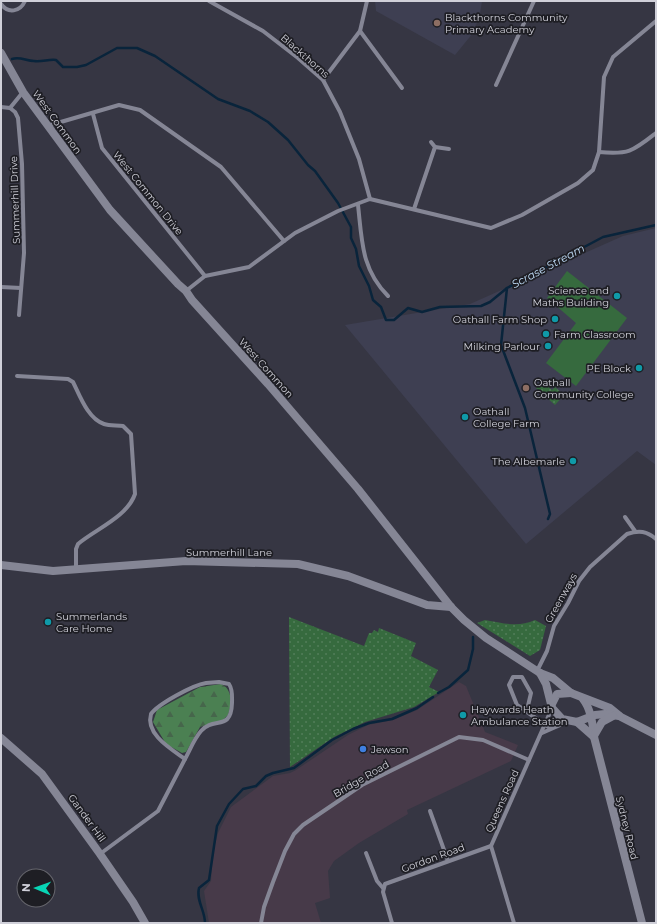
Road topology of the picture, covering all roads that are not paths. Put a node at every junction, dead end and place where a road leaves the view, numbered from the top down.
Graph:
1 (25, 1) edge
2 (209, 1) edge
3 (367, 1) edge
4 (534, 1) edge
5 (1, 4) edge
6 (656, 22) edge
7 (360, 31) junction
8 (1, 53) edge
9 (323, 80) junction
10 (496, 85) dead end
11 (402, 88) dead end
12 (23, 92) junction
13 (1, 107) edge
14 (10, 108) junction
15 (93, 114) junction
16 (46, 126) junction
17 (656, 133) edge
18 (431, 142) dead end
19 (435, 147) junction
20 (449, 149) dead end
21 (599, 152) junction
22 (370, 199) junction
23 (358, 205) junction
24 (414, 209) junction
25 (284, 241) junction
26 (205, 276) junction
27 (1, 287) edge
28 (21, 288) junction
29 (186, 291) junction
30 (388, 296) dead end
31 (19, 315) dead end
32 (17, 376) dead end
33 (625, 517) dead end
34 (635, 531) junction
35 (656, 539) edge
36 (1, 565) edge
37 (76, 570) junction
38 (451, 607) junction
39 (538, 672) junction
40 (571, 693) junction
41 (583, 698) junction
42 (552, 706) junction
43 (527, 710) junction
44 (617, 716) junction
45 (582, 718) junction
46 (545, 725) junction
47 (550, 728) junction
48 (542, 733) junction
49 (656, 735) edge
50 (594, 737) junction
51 (1, 738) edge
52 (185, 759) junction
53 (529, 760) junction
54 (430, 811) dead end
55 (491, 846) junction
56 (366, 853) dead end
57 (100, 854) junction
58 (448, 861) junction
59 (383, 888) junction
60 (144, 921) edge
61 (261, 923) edge
62 (392, 923) edge
63 (514, 923) edge
64 (642, 923) edge

1 - 5 street
2 - 9 street, Blackthorns
3 - 7 street
4 - 10 street
6 - 21 street
7 - 9 street
7 - 11 street
8 - 12 main road, West Common
9 - 22 street, Blackthorns
12 - 14 street
12 - 16 main road, West Common
13 - 14 street
14 - 28 street, Summerhill Drive
15 - 16 street
15 - 25 street
15 - 26 street, West Common Drive
16 - 29 main road, West Common
17 - 21 street
18 - 19 street
19 - 20 street
19 - 24 street
21 - 24 street
22 - 23 street
22 - 24 street
23 - 25 street
23 - 30 street
25 - 26 street
26 - 29 street
27 - 28 street
28 - 31 street, Summerhill Drive
29 - 38 main road, West Common
32 - 37 street
33 - 34 street
34 - 35 street
34 - 39 street, Greenways
36 - 37 main road, Summerhill Lane
37 - 38 main road, Summerhill Lane
38 - 39 main road, West Common
39 - 40 main road, West Common
39 - 42 main road
40 - 41 main road, West Common
40 - 42 main road
41 - 44 main road, West Common
41 - 45 main road
42 - 45 main road
42 - 46 street, Queens Road
43 - 43 street
43 - 46 street
44 - 45 main road
44 - 49 main road, West Common
44 - 50 main road
45 - 47 street
45 - 50 main road, Sydney Road
45 - 50 main road
46 - 47 street
46 - 48 street, Queens Road
47 - 48 street
48 - 53 street, Queens Road
50 - 64 main road, Sydney Road
51 - 57 main road, Gander Hill
52 - 52 street
52 - 57 street
53 - 55 street, Queens Road
53 - 61 street, Bridge Road
54 - 58 street
55 - 58 street, Gordon Road
55 - 63 street, Queens Road
56 - 59 street
57 - 60 main road, Gander Hill
58 - 59 street, Gordon Road
59 - 62 street

